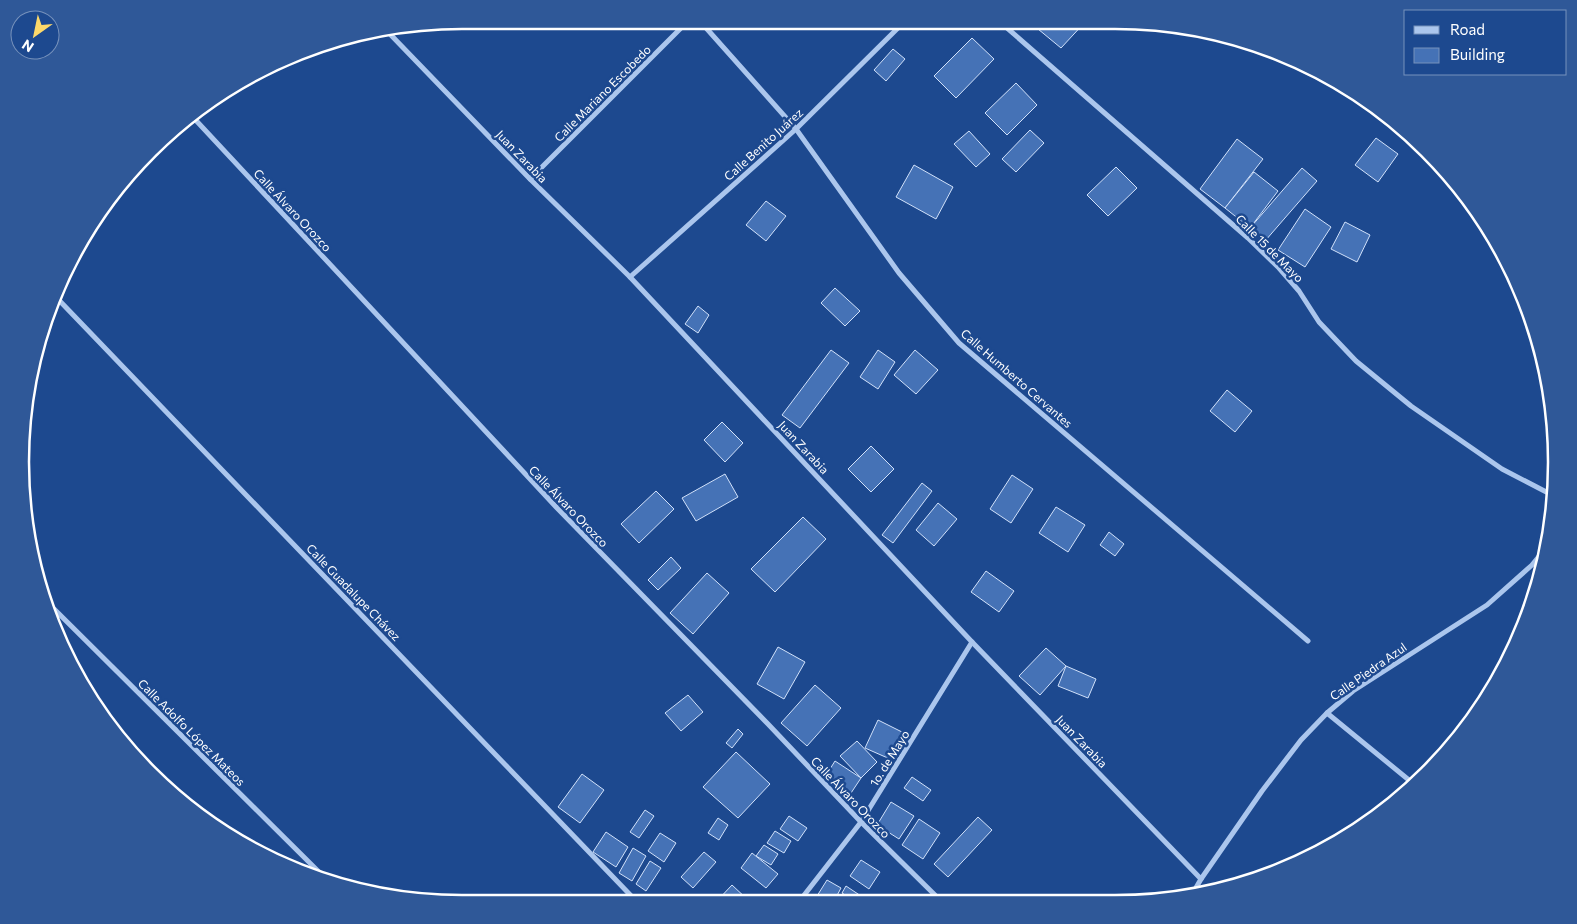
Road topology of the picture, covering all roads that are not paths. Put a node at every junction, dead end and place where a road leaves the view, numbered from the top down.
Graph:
1 (680, 29) edge
2 (707, 29) edge
3 (897, 29) edge
4 (1008, 29) edge
5 (391, 35) edge
6 (196, 120) edge
7 (796, 129) junction
8 (530, 179) junction
9 (630, 277) junction
10 (60, 301) edge
11 (1547, 492) edge
12 (1537, 559) edge
13 (55, 609) edge
14 (1308, 641) dead end
15 (972, 642) junction
16 (1327, 713) junction
17 (1409, 780) edge
18 (861, 822) junction
19 (315, 869) edge
20 (1201, 879) junction
21 (1196, 888) edge
22 (630, 895) edge
23 (804, 895) edge
24 (932, 895) edge

1 - 8 street, Calle Mariano Escobedo
2 - 7 street, Calle Humberto Cervantes
3 - 7 street, Calle Benito Juárez
4 - 11 street, Calle 15 de Mayo
5 - 8 street, Juan Zarabia
6 - 18 street, Calle Álvaro Orozco
7 - 9 street, Calle Benito Juárez
7 - 14 street, Calle Humberto Cervantes
8 - 9 street, Juan Zarabia
9 - 15 street, Juan Zarabia
10 - 22 street, Calle Guadalupe Chávez
12 - 16 street, Calle Piedra Azul
13 - 19 street, Calle Adolfo López Mateos
15 - 18 street, 1o. de Mayo
15 - 20 street, Juan Zarabia
16 - 17 street
16 - 20 street, Calle Piedra Azul
18 - 23 street, 1o. de Mayo
18 - 24 street, Calle Álvaro Orozco
20 - 21 street, Calle Piedra Azul

